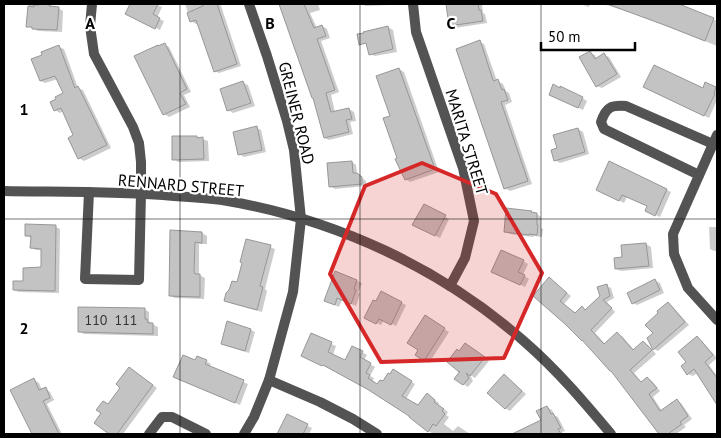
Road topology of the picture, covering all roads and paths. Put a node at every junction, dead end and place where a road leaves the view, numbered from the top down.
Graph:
1 (92, 4) edge
2 (249, 4) edge
3 (413, 4) edge
4 (715, 139) edge
5 (699, 175) junction
6 (4, 191) edge
7 (89, 192) junction
8 (141, 193) junction
9 (301, 218) junction
10 (450, 286) junction
11 (717, 320) edge
12 (269, 380) junction
13 (149, 434) edge
14 (206, 434) edge
15 (244, 434) edge
16 (377, 434) edge
17 (611, 434) edge

1 - 8 street
2 - 9 street, GREINER ROAD
3 - 10 street, MARITA STREET
4 - 5 street
4 - 5 street
5 - 11 street
6 - 7 street, RENNARD STREET
7 - 8 street, RENNARD STREET
7 - 8 street
8 - 9 street, RENNARD STREET
9 - 10 street, RENNARD STREET
9 - 12 street, GREINER ROAD
10 - 17 street, RENNARD STREET
12 - 15 street, GREINER ROAD
12 - 16 street
13 - 14 street

